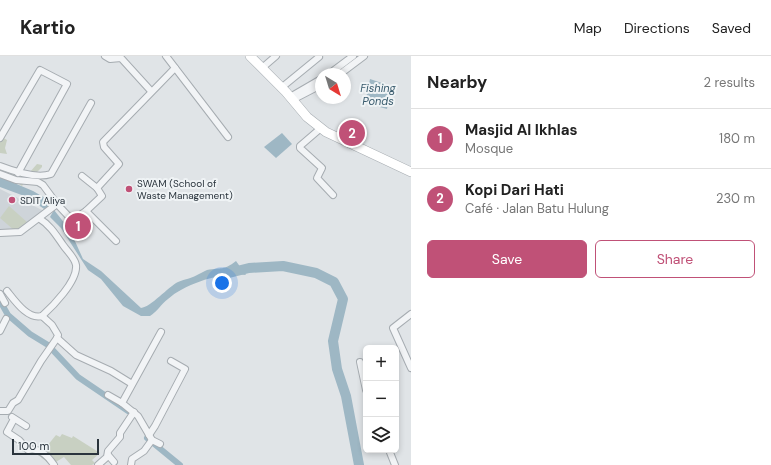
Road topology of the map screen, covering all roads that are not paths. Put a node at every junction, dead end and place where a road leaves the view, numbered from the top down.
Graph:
1 (105, 56) edge
2 (166, 56) edge
3 (250, 56) edge
4 (276, 56) edge
5 (353, 56) edge
6 (364, 56) edge
7 (319, 57) dead end
8 (175, 68) junction
9 (262, 68) junction
10 (337, 68) edge
11 (348, 68) edge
12 (315, 83) edge
13 (281, 88) junction
14 (315, 88) edge
15 (151, 91) junction
16 (292, 99) junction
17 (91, 103) dead end
18 (321, 128) junction
19 (1, 134) edge
20 (228, 137) dead end
21 (0, 166) edge
22 (411, 172) edge
23 (18, 173) junction
24 (0, 174) edge
25 (82, 176) dead end
26 (98, 188) junction
27 (333, 195) dead end
28 (55, 206) junction
29 (86, 211) junction
30 (40, 219) junction
31 (0, 232) edge
32 (116, 241) dead end
33 (7, 291) dead end
34 (0, 294) edge
35 (5, 303) dead end
36 (411, 314) edge
37 (42, 316) junction
38 (6, 320) dead end
39 (0, 331) edge
40 (161, 332) dead end
41 (57, 338) junction
42 (171, 361) dead end
43 (360, 362) dead end
44 (411, 368) edge
45 (364, 381) edge
46 (132, 384) junction
47 (108, 395) dead end
48 (122, 404) junction
49 (0, 411) edge
50 (8, 411) junction
51 (133, 414) junction
52 (14, 419) junction
53 (26, 426) dead end
54 (150, 437) junction
55 (160, 444) dead end
56 (390, 453) edge
57 (108, 455) junction
58 (114, 462) dead end
59 (54, 465) edge
60 (98, 465) edge
61 (131, 465) edge
62 (395, 465) edge

1 - 15 street
2 - 8 street
3 - 9 street
4 - 9 street
5 - 10 street
6 - 11 street
7 - 13 street
8 - 15 street
8 - 20 street
9 - 13 street
12 - 16 street
13 - 16 street
14 - 16 street
15 - 26 street
16 - 18 street
17 - 23 street
18 - 22 street
18 - 27 street
19 - 23 street
21 - 23 street
24 - 28 street
25 - 26 street
26 - 29 street
28 - 29 street
28 - 30 street
29 - 32 street
30 - 31 street
30 - 37 street
33 - 37 street
34 - 35 street
36 - 44 street
37 - 41 street
38 - 39 street
40 - 46 street
41 - 46 street
41 - 50 street
42 - 54 street
43 - 45 street
46 - 48 street
47 - 48 street
48 - 51 street
49 - 50 street
50 - 52 street
51 - 54 street
51 - 57 street
52 - 53 street
52 - 59 street
54 - 55 street
54 - 61 street
56 - 62 street
57 - 58 street
57 - 60 street

